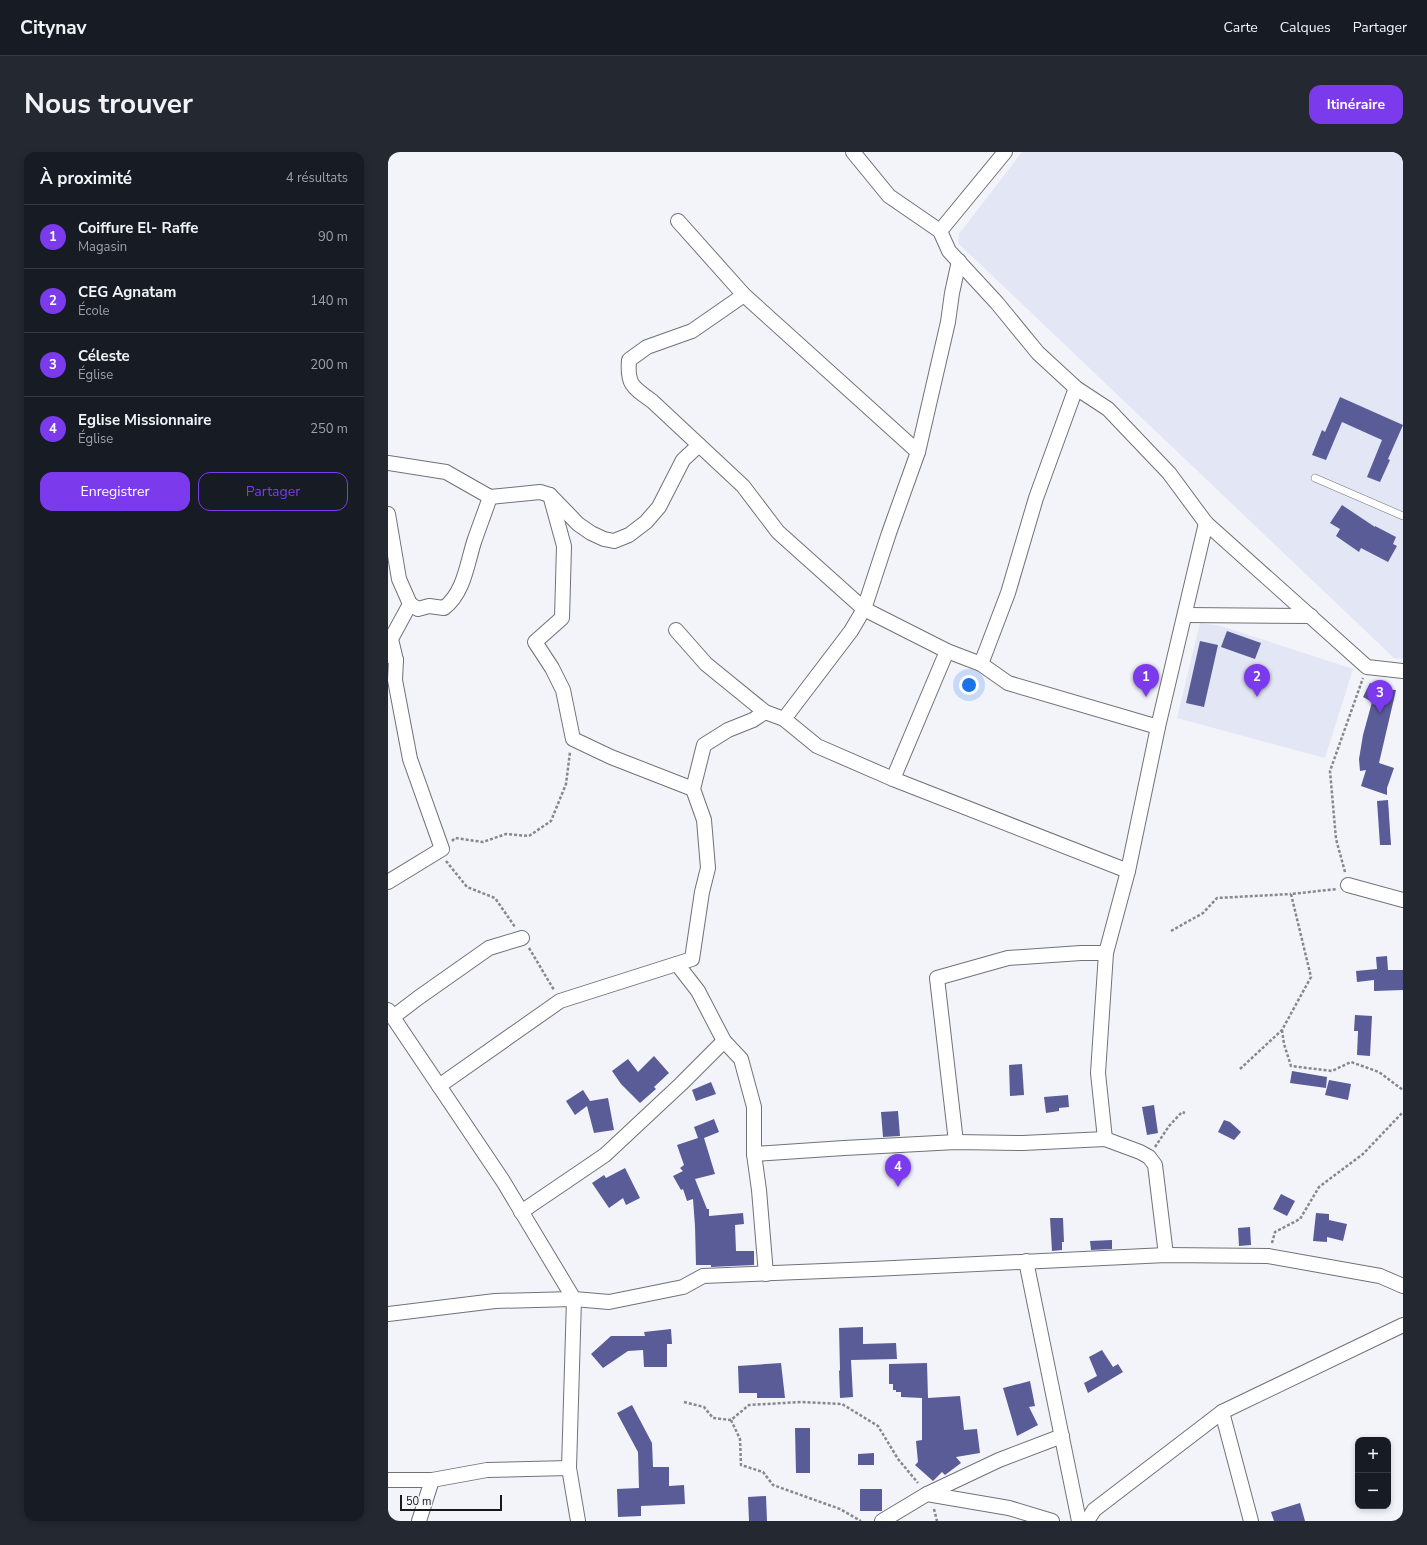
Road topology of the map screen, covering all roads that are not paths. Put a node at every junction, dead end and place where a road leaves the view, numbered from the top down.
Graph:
1 (853, 152) edge
2 (1005, 152) edge
3 (678, 221) dead end
4 (940, 231) junction
5 (959, 261) junction
6 (744, 295) junction
7 (1076, 388) junction
8 (699, 445) junction
9 (918, 452) junction
10 (388, 463) edge
11 (1315, 478) dead end
12 (550, 495) junction
13 (490, 497) junction
14 (388, 514) edge
15 (1403, 516) edge
16 (1206, 523) junction
17 (410, 604) junction
18 (864, 609) junction
19 (1185, 615) junction
20 (1311, 616) junction
21 (676, 630) dead end
22 (947, 651) junction
23 (392, 657) edge
24 (981, 664) junction
25 (1403, 671) edge
26 (765, 712) junction
27 (784, 719) junction
28 (1158, 727) junction
29 (893, 779) junction
30 (693, 789) junction
31 (1128, 872) junction
32 (388, 882) edge
33 (1348, 885) road end
34 (1403, 900) edge
35 (522, 938) road end
36 (1109, 942) junction
37 (677, 964) junction
38 (391, 1013) edge
39 (724, 1041) junction
40 (439, 1086) junction
41 (1105, 1139) junction
42 (956, 1142) junction
43 (754, 1154) junction
44 (521, 1212) junction
45 (1166, 1255) junction
46 (1026, 1261) junction
47 (766, 1274) junction
48 (1403, 1286) edge
49 (574, 1299) junction
50 (388, 1314) edge
51 (1403, 1325) edge
52 (1222, 1412) junction
53 (1062, 1436) junction
54 (569, 1468) junction
55 (388, 1480) edge
56 (432, 1480) junction
57 (927, 1494) junction
58 (419, 1521) edge
59 (578, 1521) edge
60 (882, 1521) edge
61 (1052, 1521) edge
62 (1079, 1521) edge
63 (1087, 1521) edge
64 (1251, 1521) edge

1 - 4 street
2 - 4 street
3 - 6 street
4 - 5 street
5 - 7 street
5 - 9 street
6 - 8 street
6 - 9 street
7 - 16 street
7 - 24 street
8 - 12 street
8 - 18 street
9 - 18 street
10 - 13 street
11 - 15 lane
12 - 13 street
12 - 30 street
13 - 17 street
14 - 17 street
16 - 19 street
16 - 20 street
17 - 23 street
18 - 22 street
18 - 27 street
19 - 20 street
19 - 28 street
20 - 25 street
21 - 26 street
22 - 24 street
22 - 29 street
23 - 32 street
24 - 28 street
26 - 27 street
26 - 30 street
27 - 29 street
28 - 31 street
29 - 31 street
30 - 37 street
31 - 36 street
33 - 34 street
35 - 38 street
36 - 41 street
36 - 42 street
37 - 39 street
37 - 40 street
38 - 40 street
39 - 43 street
39 - 44 street
40 - 44 street
41 - 42 street
41 - 45 street
42 - 43 street
43 - 47 street
44 - 49 street
45 - 46 street
45 - 48 street
46 - 47 street
46 - 53 street
47 - 49 street
49 - 50 street
49 - 54 street
51 - 52 street
52 - 63 street
52 - 64 street
53 - 57 street
53 - 62 street
54 - 56 street
54 - 59 street
55 - 56 street
56 - 58 street
57 - 60 street
57 - 61 street

